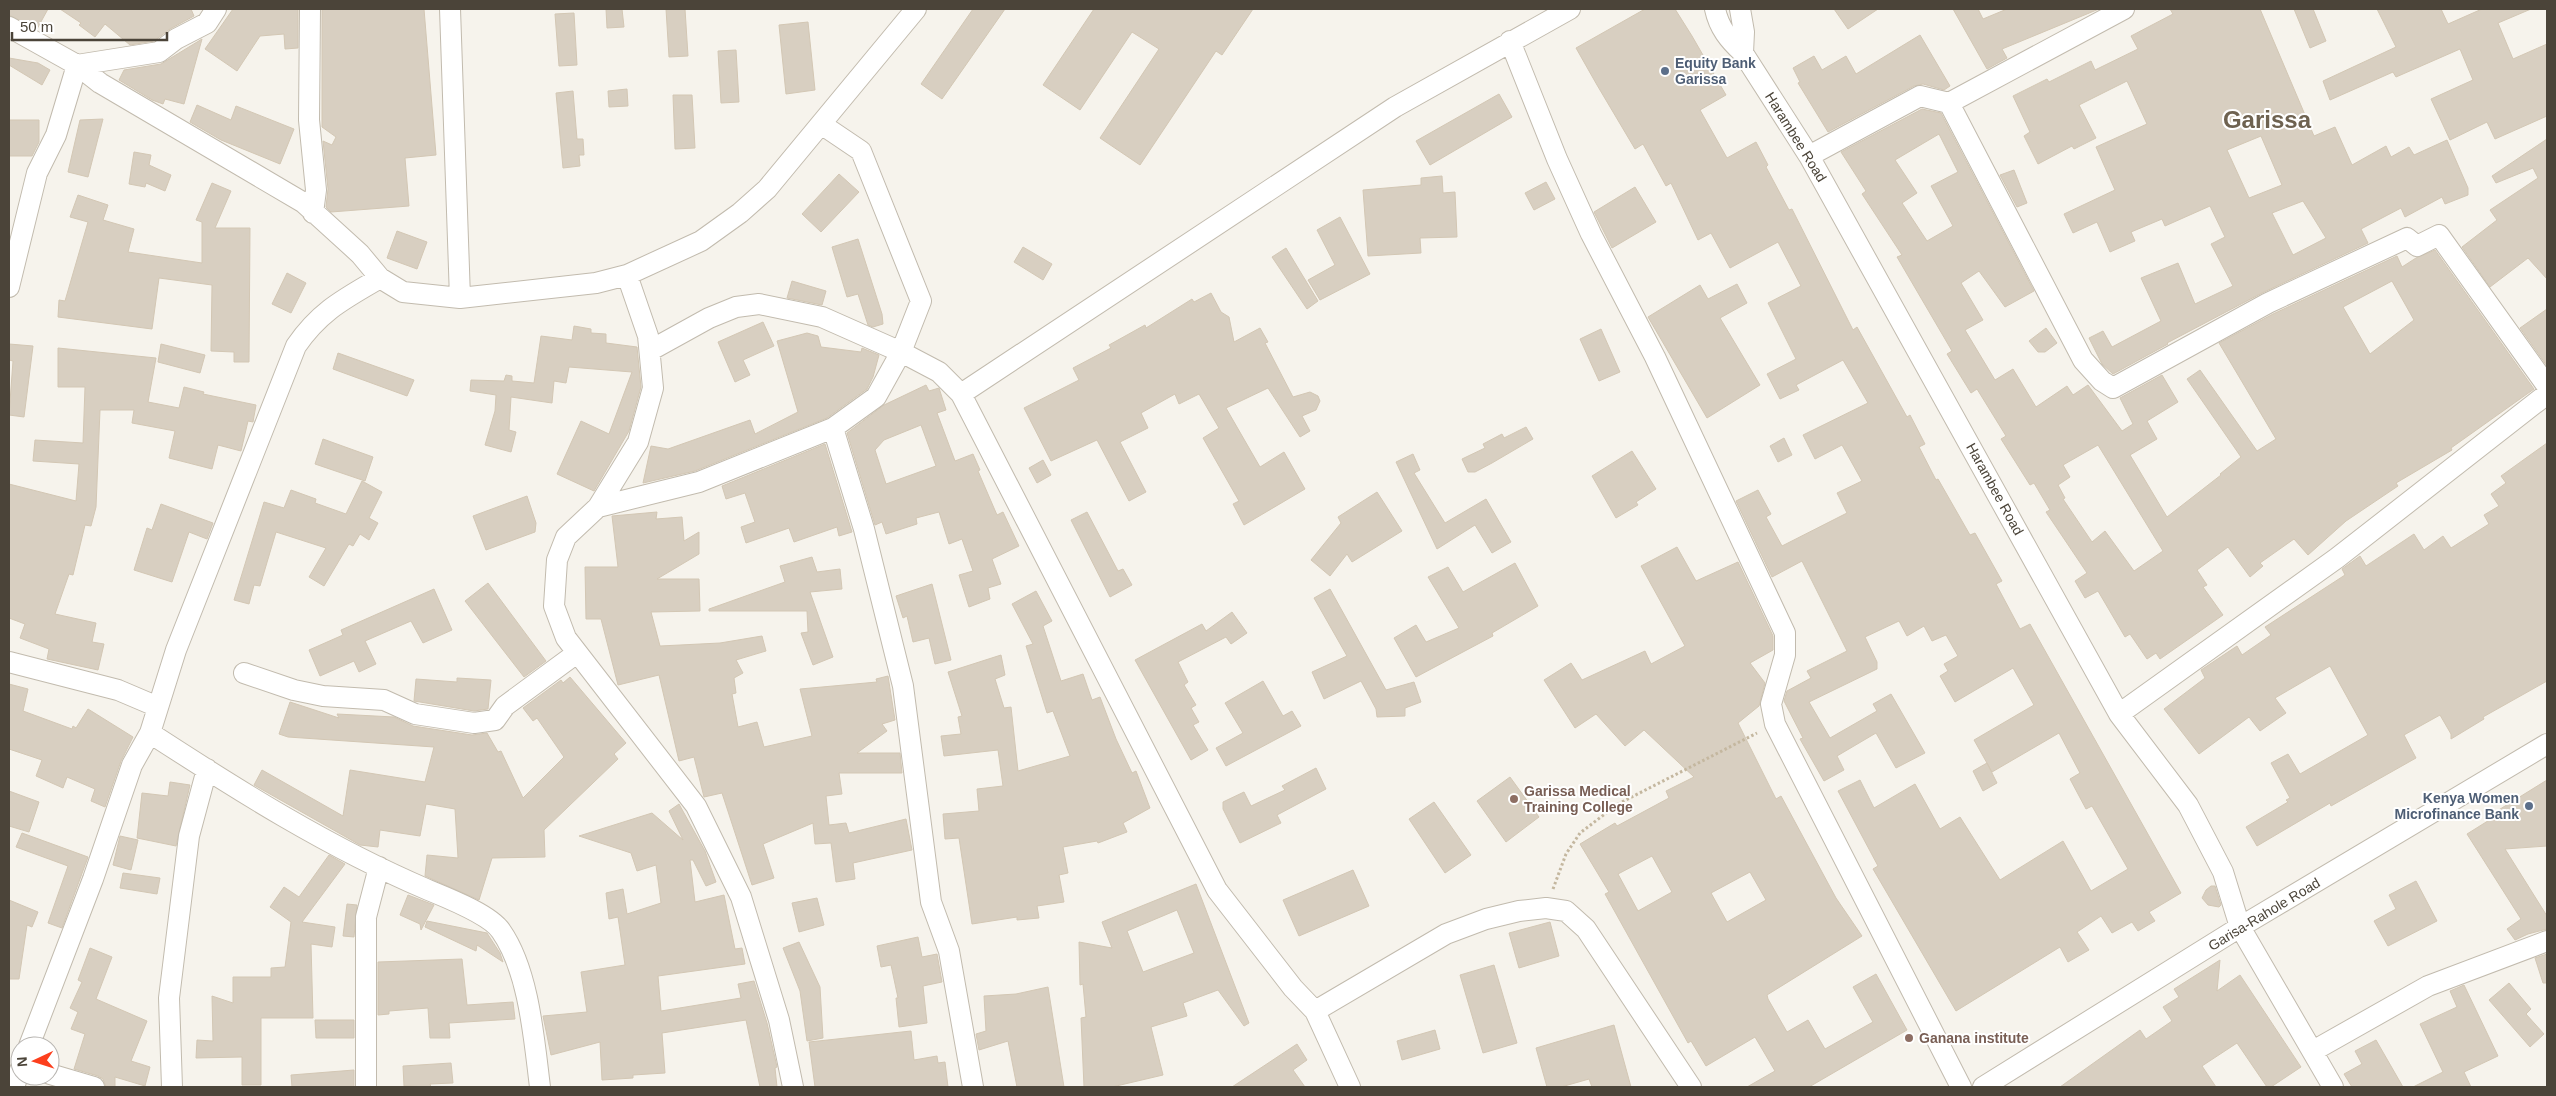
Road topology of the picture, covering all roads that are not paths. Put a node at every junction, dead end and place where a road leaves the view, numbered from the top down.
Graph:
1 (216, 9) edge
2 (310, 9) edge
3 (450, 9) edge
4 (916, 9) edge
5 (1570, 9) edge
6 (1715, 9) edge
7 (1740, 9) edge
8 (2124, 9) edge
9 (9, 27) edge
10 (1510, 41) junction
11 (1743, 53) junction
12 (77, 65) junction
13 (1949, 102) junction
14 (821, 124) junction
15 (1809, 156) junction
16 (314, 213) junction
17 (627, 275) junction
18 (380, 278) junction
19 (9, 286) edge
20 (460, 298) junction
21 (651, 350) junction
22 (902, 352) junction
23 (2547, 386) edge
24 (961, 394) junction
25 (2547, 394) edge
26 (833, 428) junction
27 (598, 507) junction
28 (577, 652) junction
29 (9, 662) edge
30 (244, 673) dead end
31 (158, 707) junction
32 (2119, 714) junction
33 (150, 733) junction
34 (2547, 744) edge
35 (207, 769) junction
36 (379, 867) junction
37 (2240, 927) junction
38 (2547, 941) edge
39 (1315, 1011) junction
40 (33, 1036) edge
41 (2313, 1051) junction
42 (60, 1077) edge
43 (94, 1087) edge
44 (172, 1087) edge
45 (366, 1087) edge
46 (540, 1087) edge
47 (793, 1087) edge
48 (974, 1087) edge
49 (1350, 1087) edge
50 (1692, 1087) edge
51 (1961, 1087) edge
52 (1983, 1087) edge
53 (2333, 1087) edge

1 - 12 street
2 - 16 street
3 - 20 street
4 - 14 street
5 - 10 street
6 - 11 street, Harambee Road
7 - 11 street
8 - 13 street
9 - 12 street
10 - 24 street
10 - 51 street
11 - 15 street, Harambee Road
12 - 16 street
12 - 19 street
13 - 15 street
13 - 23 street
14 - 17 street
14 - 22 street
15 - 32 street, Harambee Road
16 - 18 street
17 - 20 street
17 - 21 street
18 - 20 street
18 - 31 street
21 - 22 street
21 - 27 street
22 - 24 street
22 - 26 street
24 - 39 street
25 - 32 street
26 - 27 street
26 - 48 street
27 - 28 street
28 - 30 street
28 - 47 street
29 - 31 street
31 - 33 street
32 - 37 street, Harambee Road
33 - 35 street
33 - 40 street
34 - 37 street, Garisa-Rahole Road
35 - 36 street
35 - 44 street
36 - 45 street
36 - 46 street
37 - 41 street, Harambee Road
37 - 52 street, Garisa-Rahole Road
38 - 41 street
39 - 49 street
39 - 50 street
41 - 53 street, Harambee Road
42 - 43 street

